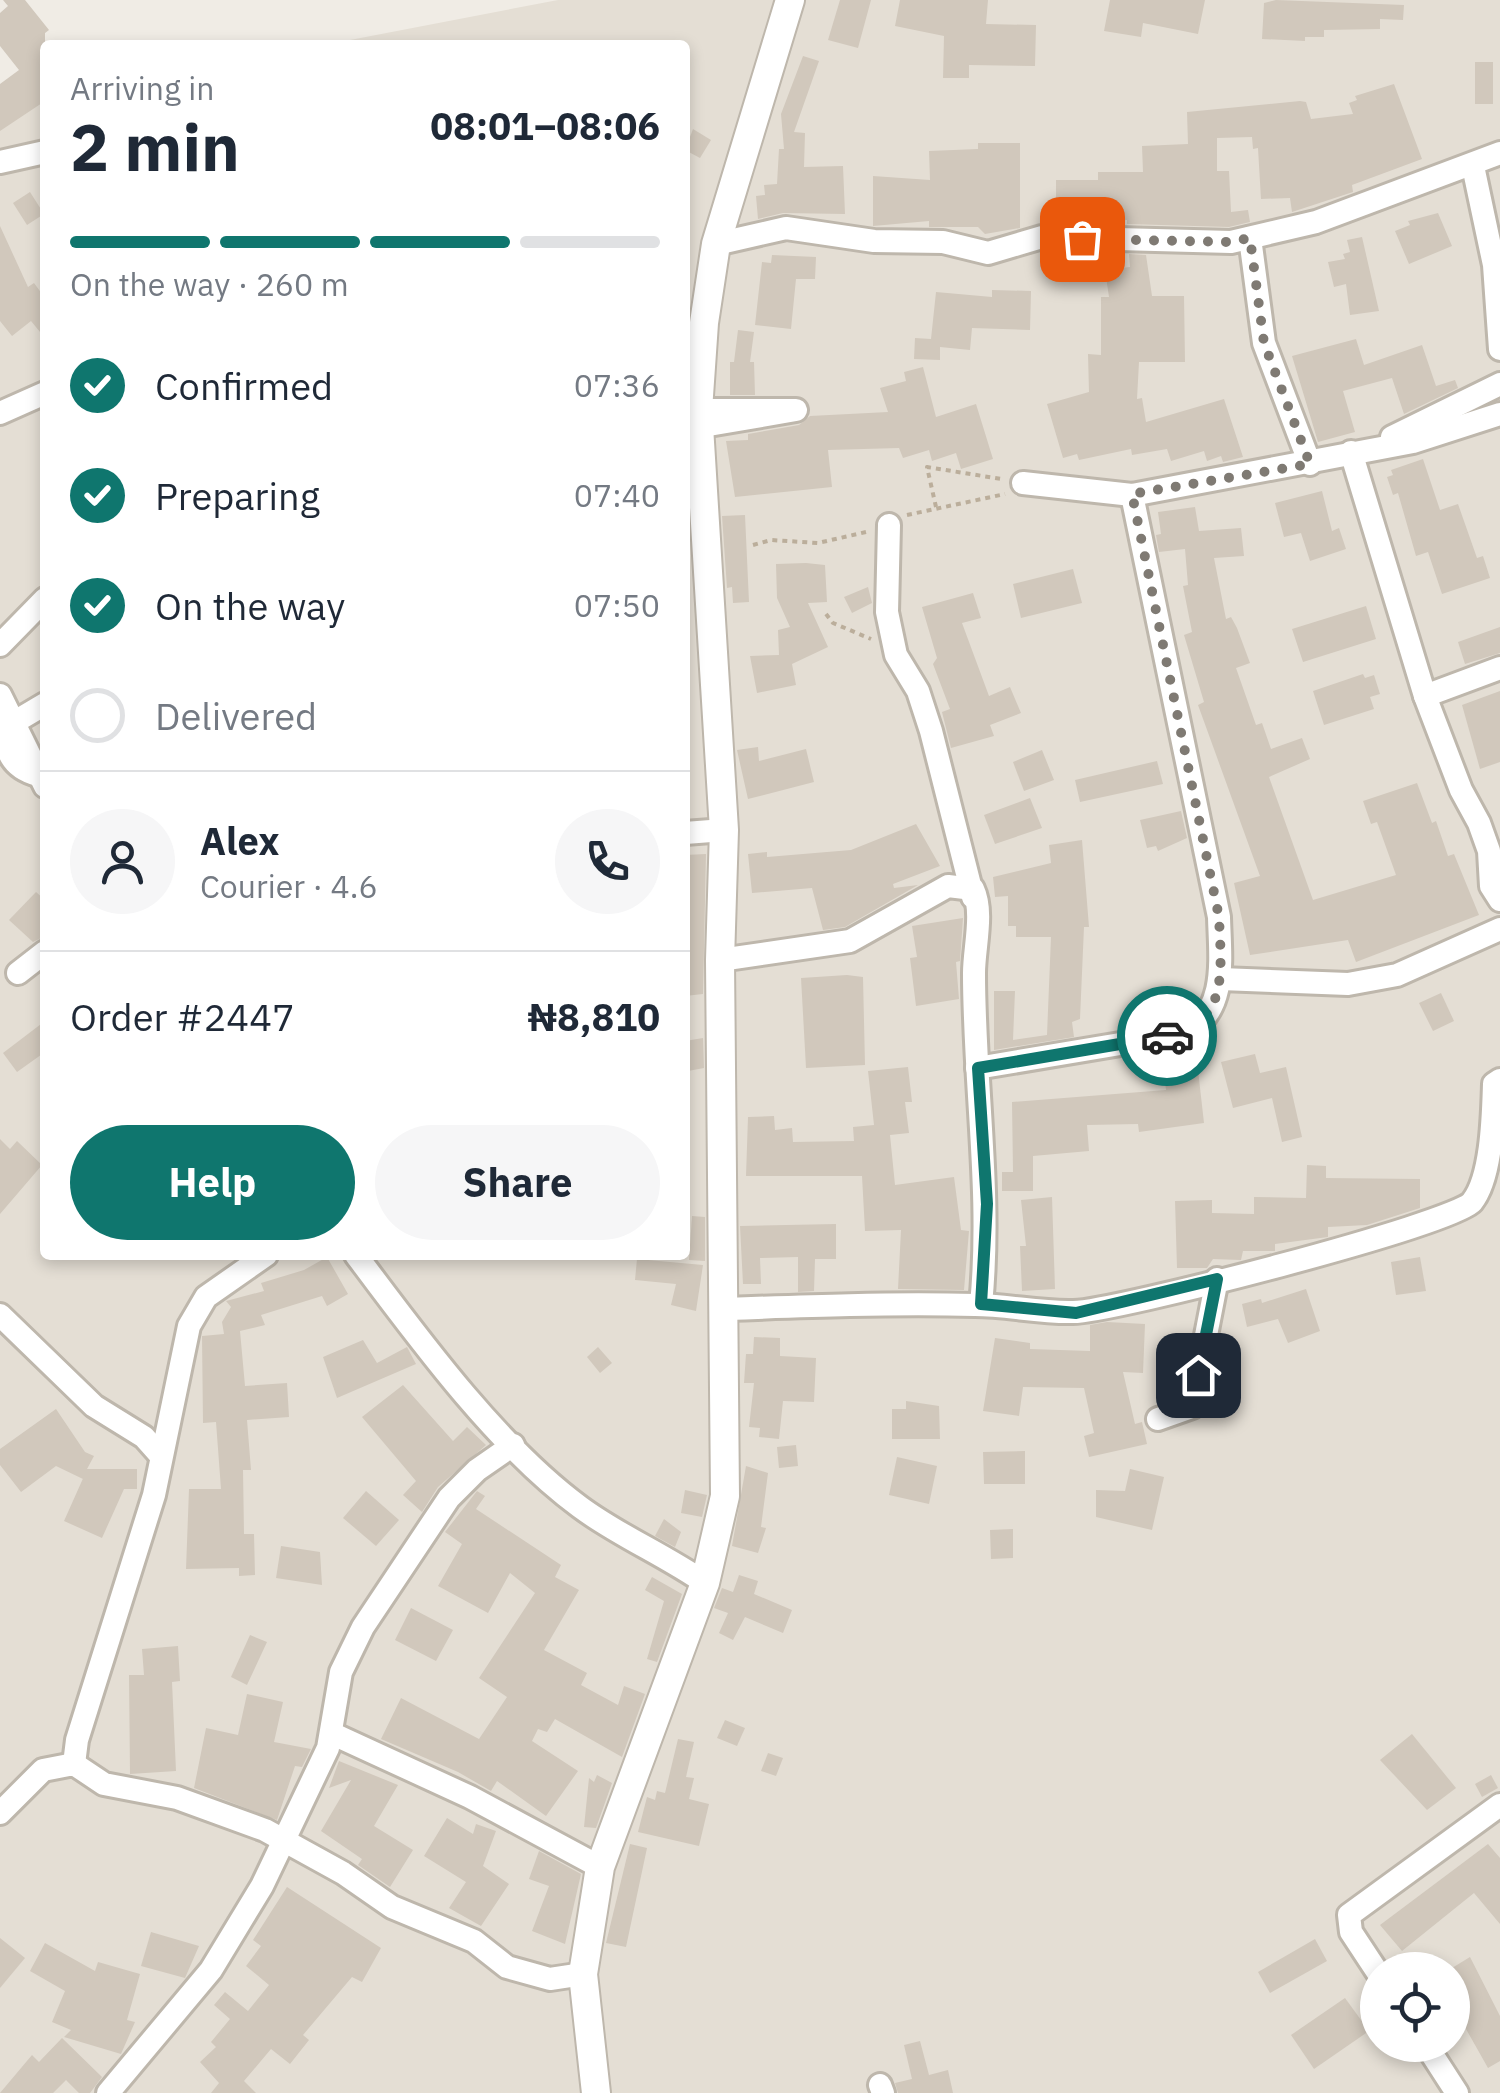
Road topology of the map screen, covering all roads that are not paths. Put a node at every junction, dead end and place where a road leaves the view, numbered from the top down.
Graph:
1 (790, 0) edge
2 (40, 153) edge
3 (1500, 153) edge
4 (0, 162) edge
5 (1473, 166) junction
6 (1250, 238) junction
7 (716, 244) junction
8 (1500, 349) edge
9 (1500, 384) edge
10 (40, 394) edge
11 (0, 413) edge
12 (1500, 414) edge
13 (692, 420) edge
14 (1359, 451) junction
15 (1310, 464) junction
16 (1023, 483) road end
17 (1132, 494) junction
18 (889, 525) dead end
19 (40, 605) edge
20 (0, 645) edge
21 (1500, 668) edge
22 (1425, 696) junction
23 (40, 705) edge
24 (6, 709) edge
25 (40, 776) edge
26 (724, 830) junction
27 (690, 833) edge
28 (1500, 900) edge
29 (974, 901) dead end
30 (1500, 929) edge
31 (40, 956) edge
32 (720, 960) junction
33 (18, 973) dead end
34 (1221, 980) junction
35 (978, 1068) junction
36 (1500, 1080) edge
37 (259, 1260) edge
38 (360, 1260) edge
39 (1217, 1279) junction
40 (981, 1304) junction
41 (725, 1310) junction
42 (0, 1315) edge
43 (1158, 1419) dead end
44 (512, 1445) junction
45 (160, 1455) junction
46 (704, 1584) junction
47 (333, 1734) junction
48 (74, 1764) junction
49 (1500, 1805) edge
50 (0, 1813) edge
51 (285, 1841) junction
52 (600, 1868) junction
53 (1364, 1952) edge
54 (582, 1974) junction
55 (1437, 2062) edge
56 (108, 2093) edge
57 (596, 2093) edge
58 (1458, 2093) edge

1 - 7 street
2 - 4 street
3 - 5 street
5 - 6 street
5 - 8 street
6 - 7 street
6 - 15 street
7 - 13 street
9 - 14 street
10 - 11 street
12 - 14 street
13 - 26 street
14 - 15 street
14 - 22 street
15 - 17 street
16 - 17 street
17 - 34 street
18 - 29 street
19 - 20 street
21 - 22 street
22 - 28 street
23 - 24 street
24 - 25 street
26 - 27 street
26 - 32 street
30 - 34 street
31 - 33 street
32 - 35 street
32 - 41 street
34 - 35 street
35 - 40 street
36 - 39 street
37 - 45 street
38 - 44 street
39 - 40 street
39 - 43 street
40 - 41 street
41 - 46 street
42 - 45 street
44 - 46 street
44 - 47 street
45 - 48 street
46 - 52 street
47 - 51 street
47 - 52 street
48 - 50 street
48 - 51 street
49 - 53 street
51 - 54 street
51 - 56 street
52 - 54 street
54 - 57 street
55 - 58 street

